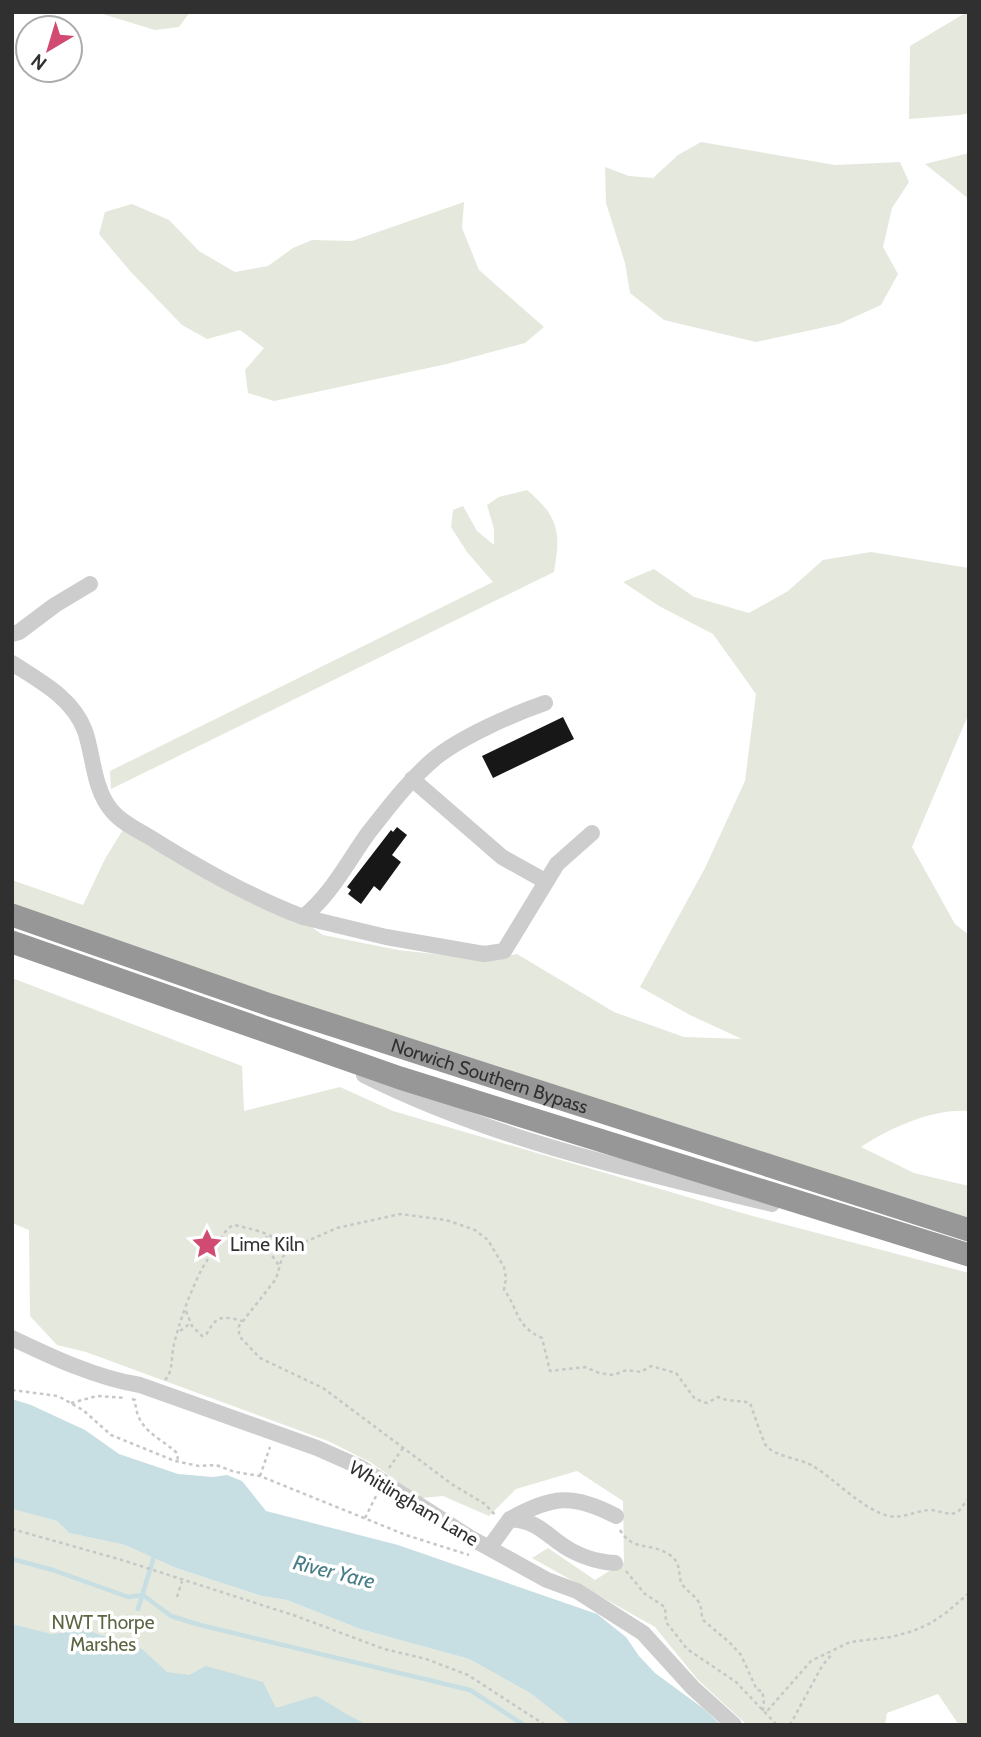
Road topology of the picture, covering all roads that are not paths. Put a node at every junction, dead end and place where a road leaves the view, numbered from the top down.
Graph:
1 (90, 584) dead end
2 (12, 634) edge
3 (12, 663) edge
4 (545, 703) dead end
5 (412, 779) junction
6 (592, 834) dead end
7 (545, 881) junction
8 (12, 915) edge
9 (303, 917) junction
10 (12, 942) edge
11 (969, 1230) edge
12 (969, 1255) edge
13 (12, 1338) edge
14 (616, 1516) road end
15 (507, 1522) junction
16 (482, 1553) junction
17 (615, 1563) road end
18 (734, 1725) edge

1 - 2 street
3 - 9 street
4 - 5 street
5 - 7 street
5 - 9 street
6 - 7 street
7 - 9 street
8 - 11 highway, Norwich Southern Bypass
10 - 12 highway, Norwich Southern Bypass
13 - 16 street, Whitlingham Lane
14 - 15 street
15 - 16 street
15 - 17 street
16 - 18 street, Whitlingham Lane

